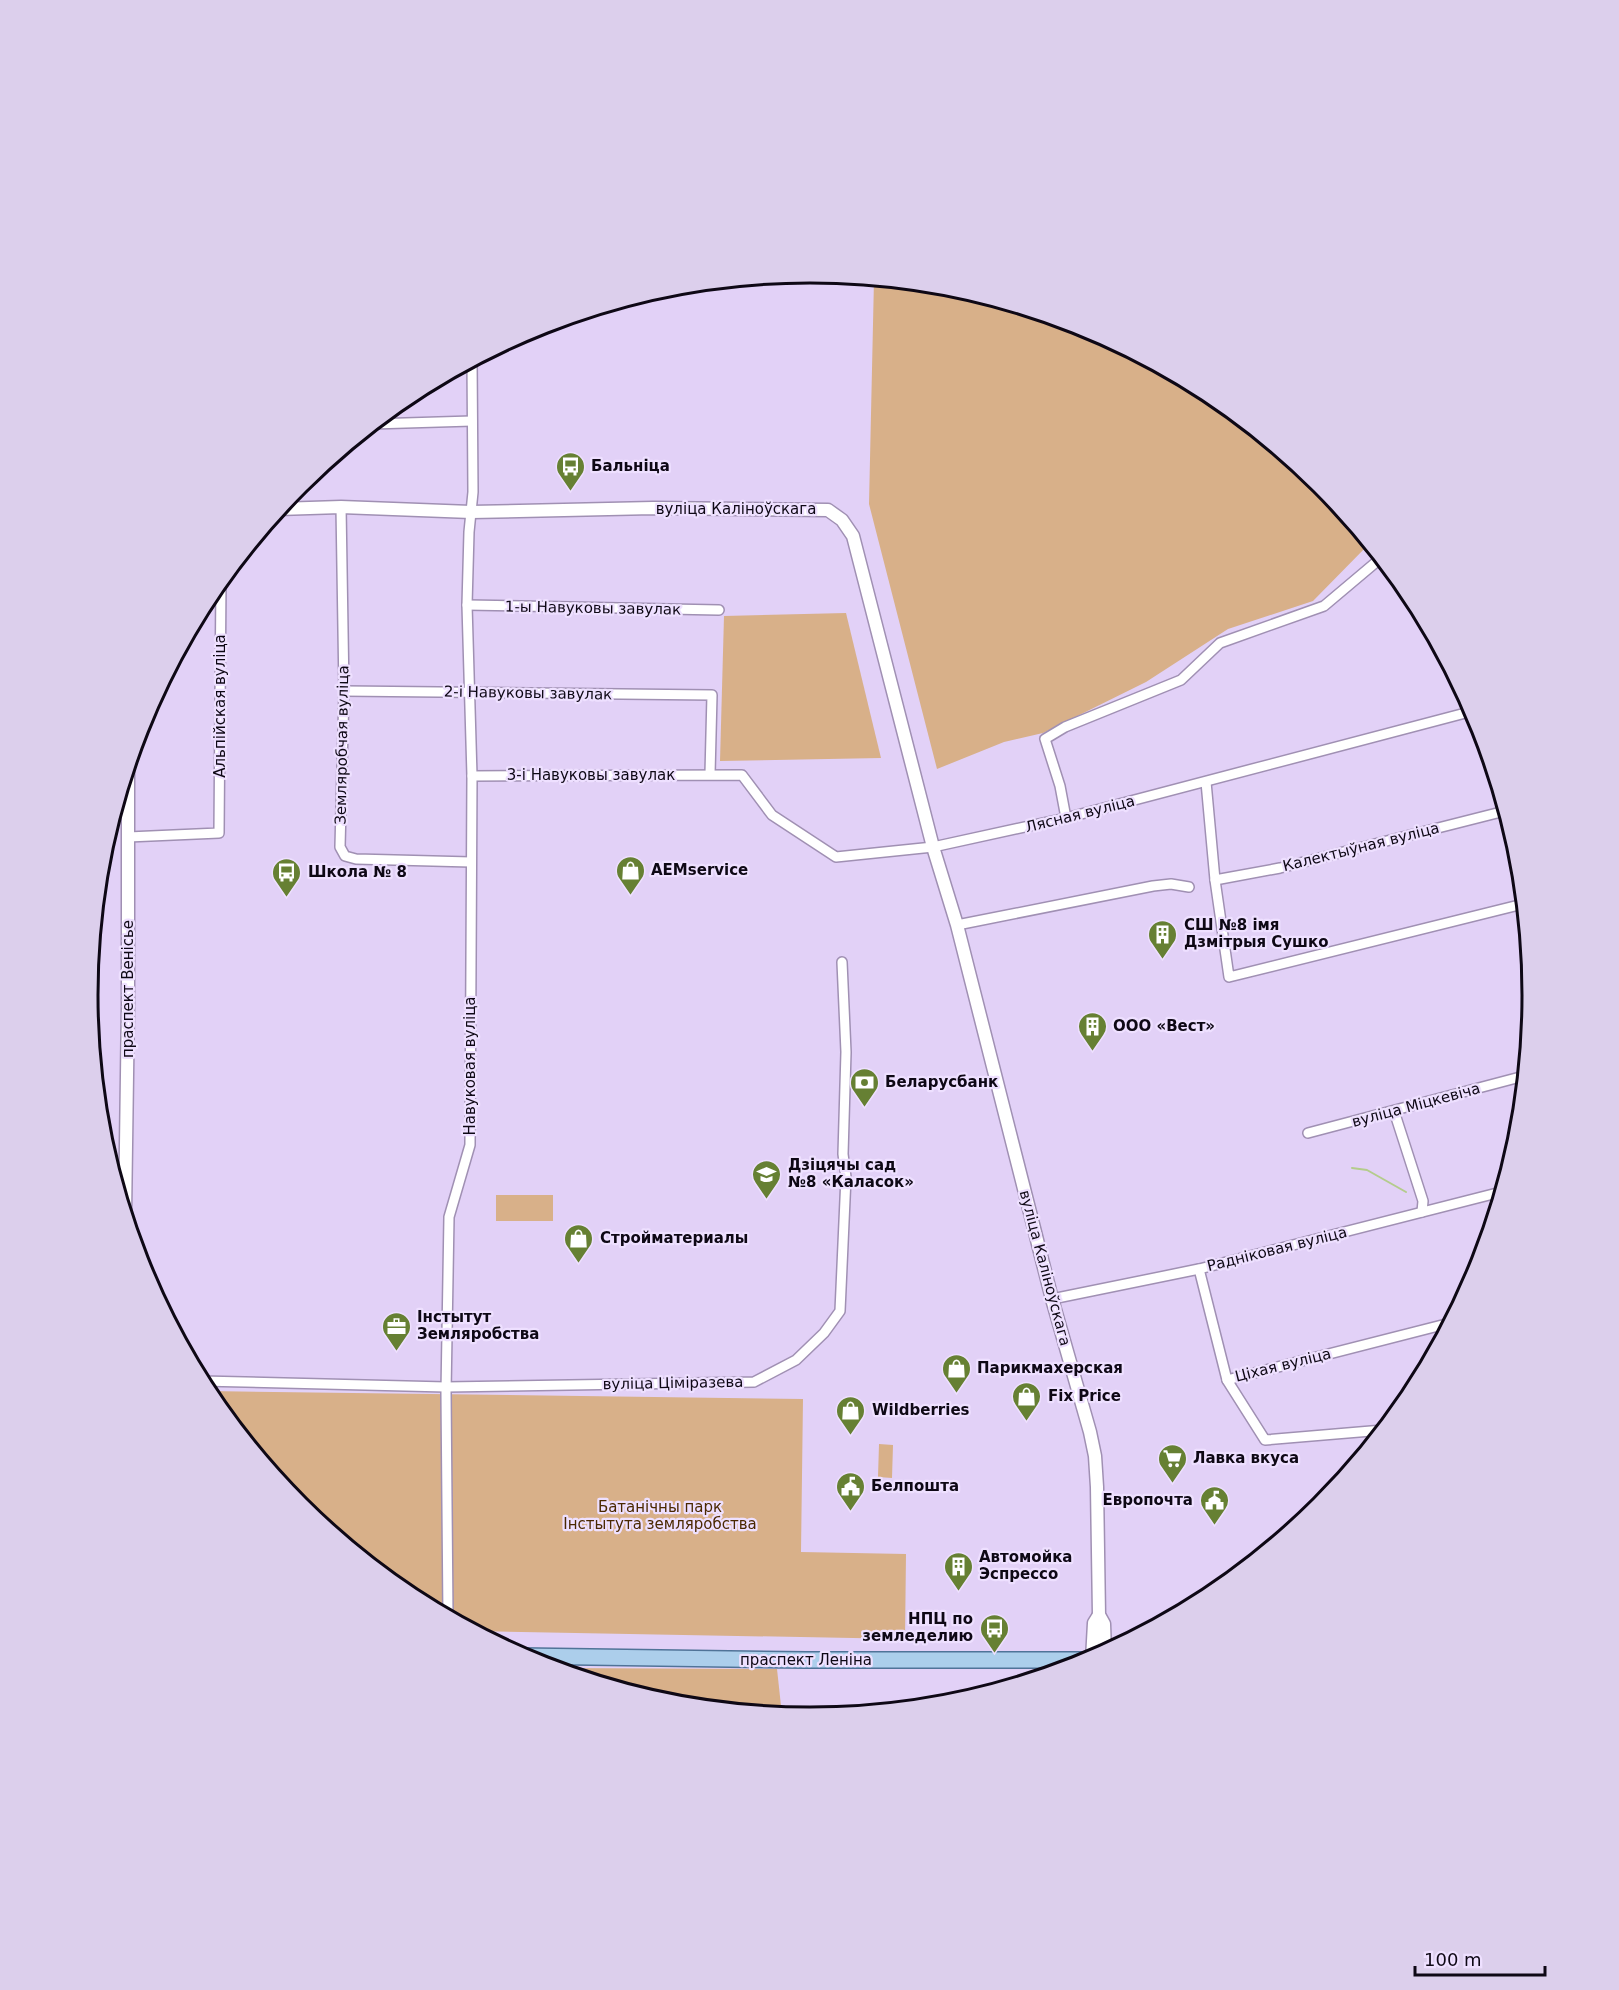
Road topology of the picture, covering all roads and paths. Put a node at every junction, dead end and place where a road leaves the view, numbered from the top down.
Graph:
1 (472, 368) edge
2 (472, 421) junction
3 (385, 424) edge
4 (341, 507) junction
5 (290, 509) edge
6 (471, 512) junction
7 (1375, 563) edge
8 (221, 594) edge
9 (467, 605) junction
10 (719, 610) dead end
11 (344, 691) junction
12 (470, 692) junction
13 (1463, 714) edge
14 (710, 774) junction
15 (472, 776) junction
16 (1206, 782) junction
17 (128, 790) edge
18 (1497, 813) edge
19 (1066, 818) junction
20 (128, 837) junction
21 (933, 847) junction
22 (471, 862) junction
23 (1215, 880) junction
24 (1189, 887) dead end
25 (1515, 906) edge
26 (957, 925) junction
27 (842, 962) dead end
28 (1516, 1078) edge
29 (1394, 1111) junction
30 (1308, 1133) dead end
31 (125, 1191) edge
32 (1493, 1194) edge
33 (1422, 1212) junction
34 (1199, 1269) junction
35 (1052, 1299) junction
36 (1440, 1326) edge
37 (1227, 1380) junction
38 (211, 1381) edge
39 (446, 1386) junction
40 (1372, 1431) edge
41 (448, 1609) edge
42 (1099, 1615) junction
43 (1105, 1643) edge
44 (1092, 1649) edge
45 (546, 1656) edge
46 (1063, 1660) edge
47 (571, 1665) edge
48 (1035, 1670) edge

1 - 2 street, Навуковая вуліца
2 - 3 street
2 - 6 street, Навуковая вуліца
4 - 5 street, вуліца Каліноўскага
4 - 6 street, вуліца Каліноўскага
4 - 11 street, Земляробчая вуліца
6 - 9 street, Навуковая вуліца
6 - 21 street, вуліца Каліноўскага
7 - 19 street
8 - 20 street, Альпійская вуліца
9 - 10 street, 1-ы Навуковы завулак
9 - 12 street, Навуковая вуліца
11 - 12 street, 2-і Навуковы завулак
11 - 22 street, Земляробчая вуліца
12 - 14 street, 2-і Навуковы завулак
12 - 15 street, Навуковая вуліца
13 - 16 street, Лясная вуліца
14 - 15 street, 3-і Навуковы завулак
14 - 21 street, Лясная вуліца
15 - 22 street, Навуковая вуліца
16 - 19 street, Лясная вуліца
16 - 23 street
17 - 20 street, праспект Венісье
18 - 23 street, Калектыўная вуліца
19 - 21 street, Лясная вуліца
20 - 31 street, праспект Венісье
21 - 26 street, вуліца Каліноўскага
22 - 39 street, Навуковая вуліца
23 - 25 street
24 - 26 street
26 - 35 street, вуліца Каліноўскага
27 - 39 street, вуліца Ціміразева
28 - 29 street, вуліца Міцкевіча
29 - 30 street, вуліца Міцкевіча
29 - 33 street
32 - 33 street, Радніковая вуліца
33 - 34 street, Радніковая вуліца
34 - 35 street, Радніковая вуліца
34 - 37 street, Ціхая вуліца
35 - 42 street, вуліца Каліноўскага
36 - 37 street, Ціхая вуліца
37 - 40 street
38 - 39 street, вуліца Ціміразева
39 - 41 street, Навуковая вуліца
42 - 43 street, вуліца Каліноўскага
42 - 44 street, вуліца Каліноўскага
45 - 46 main road, праспект Леніна
47 - 48 main road, праспект Леніна

